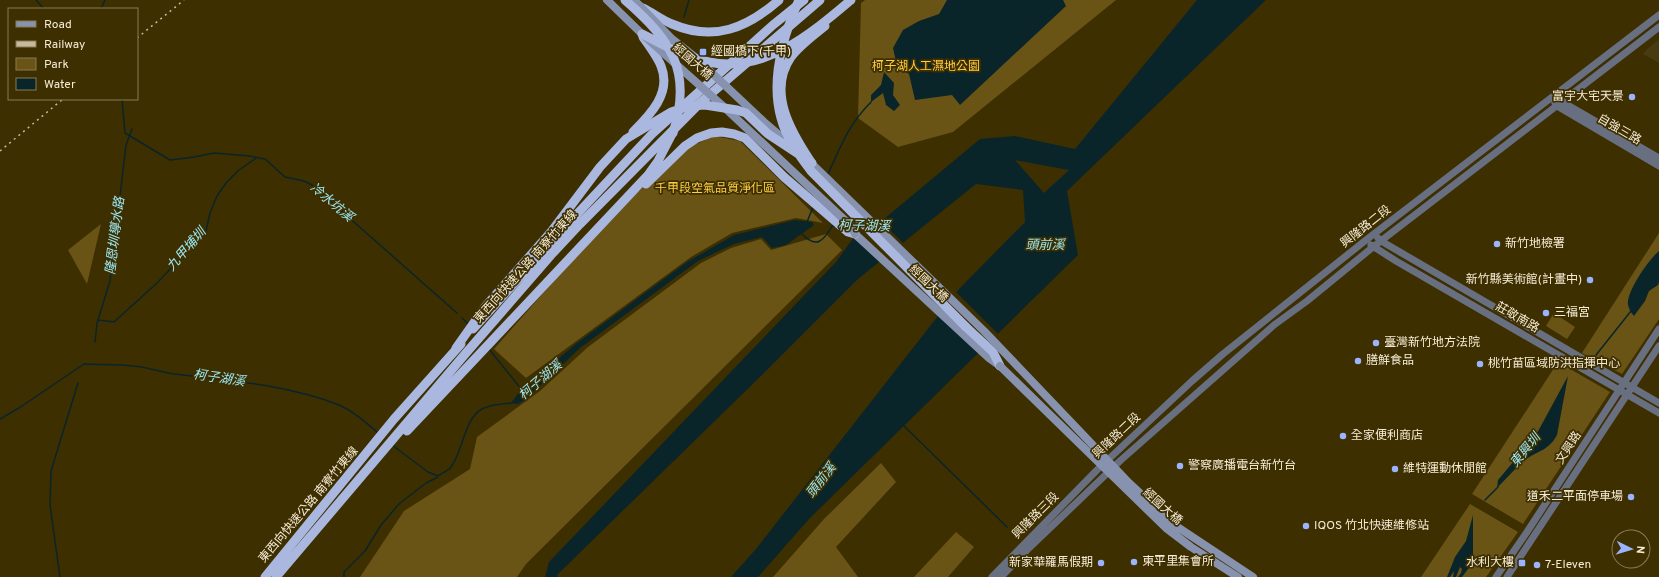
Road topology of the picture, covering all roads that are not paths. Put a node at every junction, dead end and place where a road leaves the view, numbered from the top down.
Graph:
1 (607, 0) edge
2 (625, 0) edge
3 (779, 0) edge
4 (798, 0) edge
5 (804, 0) edge
6 (820, 0) edge
7 (852, 0) edge
8 (637, 3) edge
9 (1659, 15) edge
10 (1659, 27) edge
11 (642, 34) junction
12 (696, 58) junction
13 (1552, 98) junction
14 (1560, 104) junction
15 (724, 107) junction
16 (626, 139) junction
17 (1659, 158) edge
18 (812, 164) junction
19 (1659, 166) edge
20 (605, 221) junction
21 (855, 234) junction
22 (1374, 234) junction
23 (1366, 240) junction
24 (1381, 241) junction
25 (1373, 247) junction
26 (548, 253) junction
27 (1659, 330) edge
28 (1659, 346) edge
29 (456, 348) junction
30 (1000, 366) junction
31 (1624, 381) junction
32 (1632, 387) junction
33 (1619, 389) junction
34 (1627, 394) junction
35 (1659, 403) edge
36 (1659, 413) edge
37 (1097, 470) joint
38 (1104, 477) joint
39 (357, 482) junction
40 (265, 577) edge
41 (276, 577) edge
42 (992, 577) edge
43 (1001, 577) edge
44 (1238, 577) edge
45 (1253, 577) edge
46 (1496, 577) edge
47 (1508, 577) edge

1 - 11 main road, 經國大橋, bridge
2 - 20 highway, bridge
3 - 8 highway, bridge
4 - 30 highway, bridge
5 - 26 highway, 東西向快速公路 南寮竹東線
6 - 26 highway, 東西向快速公路 南寮竹東線
7 - 12 highway, bridge
7 - 18 highway, bridge
8 - 12 main road, 經國大橋, bridge
9 - 13 street, 興隆路二段
10 - 14 street, 興隆路二段
11 - 12 highway, bridge
11 - 15 main road, 經國大橋, bridge
11 - 16 highway, bridge
12 - 18 main road, 經國大橋, bridge
13 - 14 street, 自強三路
13 - 22 street, 興隆路二段
14 - 17 street, 自強三路
14 - 19 street, 自強三路
14 - 24 street, 興隆路二段
15 - 16 highway, bridge
15 - 18 highway, bridge
15 - 21 main road, 經國大橋, bridge
16 - 29 highway, bridge
18 - 45 main road, 經國大橋, bridge
20 - 21 highway
20 - 39 highway
21 - 30 main road, 經國大橋
22 - 23 street, 興隆路二段
22 - 24 street, 莊敬南路
23 - 25 street, 莊敬南路
23 - 37 street, 興隆路二段
24 - 25 street, 興隆路二段
24 - 31 street, 莊敬南路
25 - 33 street, 莊敬南路
25 - 38 street, 興隆路二段
26 - 29 highway, 東西向快速公路 南寮竹東線, bridge
26 - 39 highway, 東西向快速公路 南寮竹東線
27 - 31 street, 文興路
28 - 32 street, 文興路
29 - 40 highway, 東西向快速公路 南寮竹東線
30 - 44 main road, 經國大橋, bridge
31 - 32 street, 莊敬南路
31 - 33 street, 文興路
32 - 34 street, 文興路
32 - 35 street, 莊敬南路
33 - 34 street, 莊敬南路
33 - 46 street, 文興路
34 - 36 street, 莊敬南路
34 - 47 street, 文興路
37 - 42 street, 興隆路三段
38 - 43 street, 興隆路三段
39 - 41 highway, 東西向快速公路 南寮竹東線

